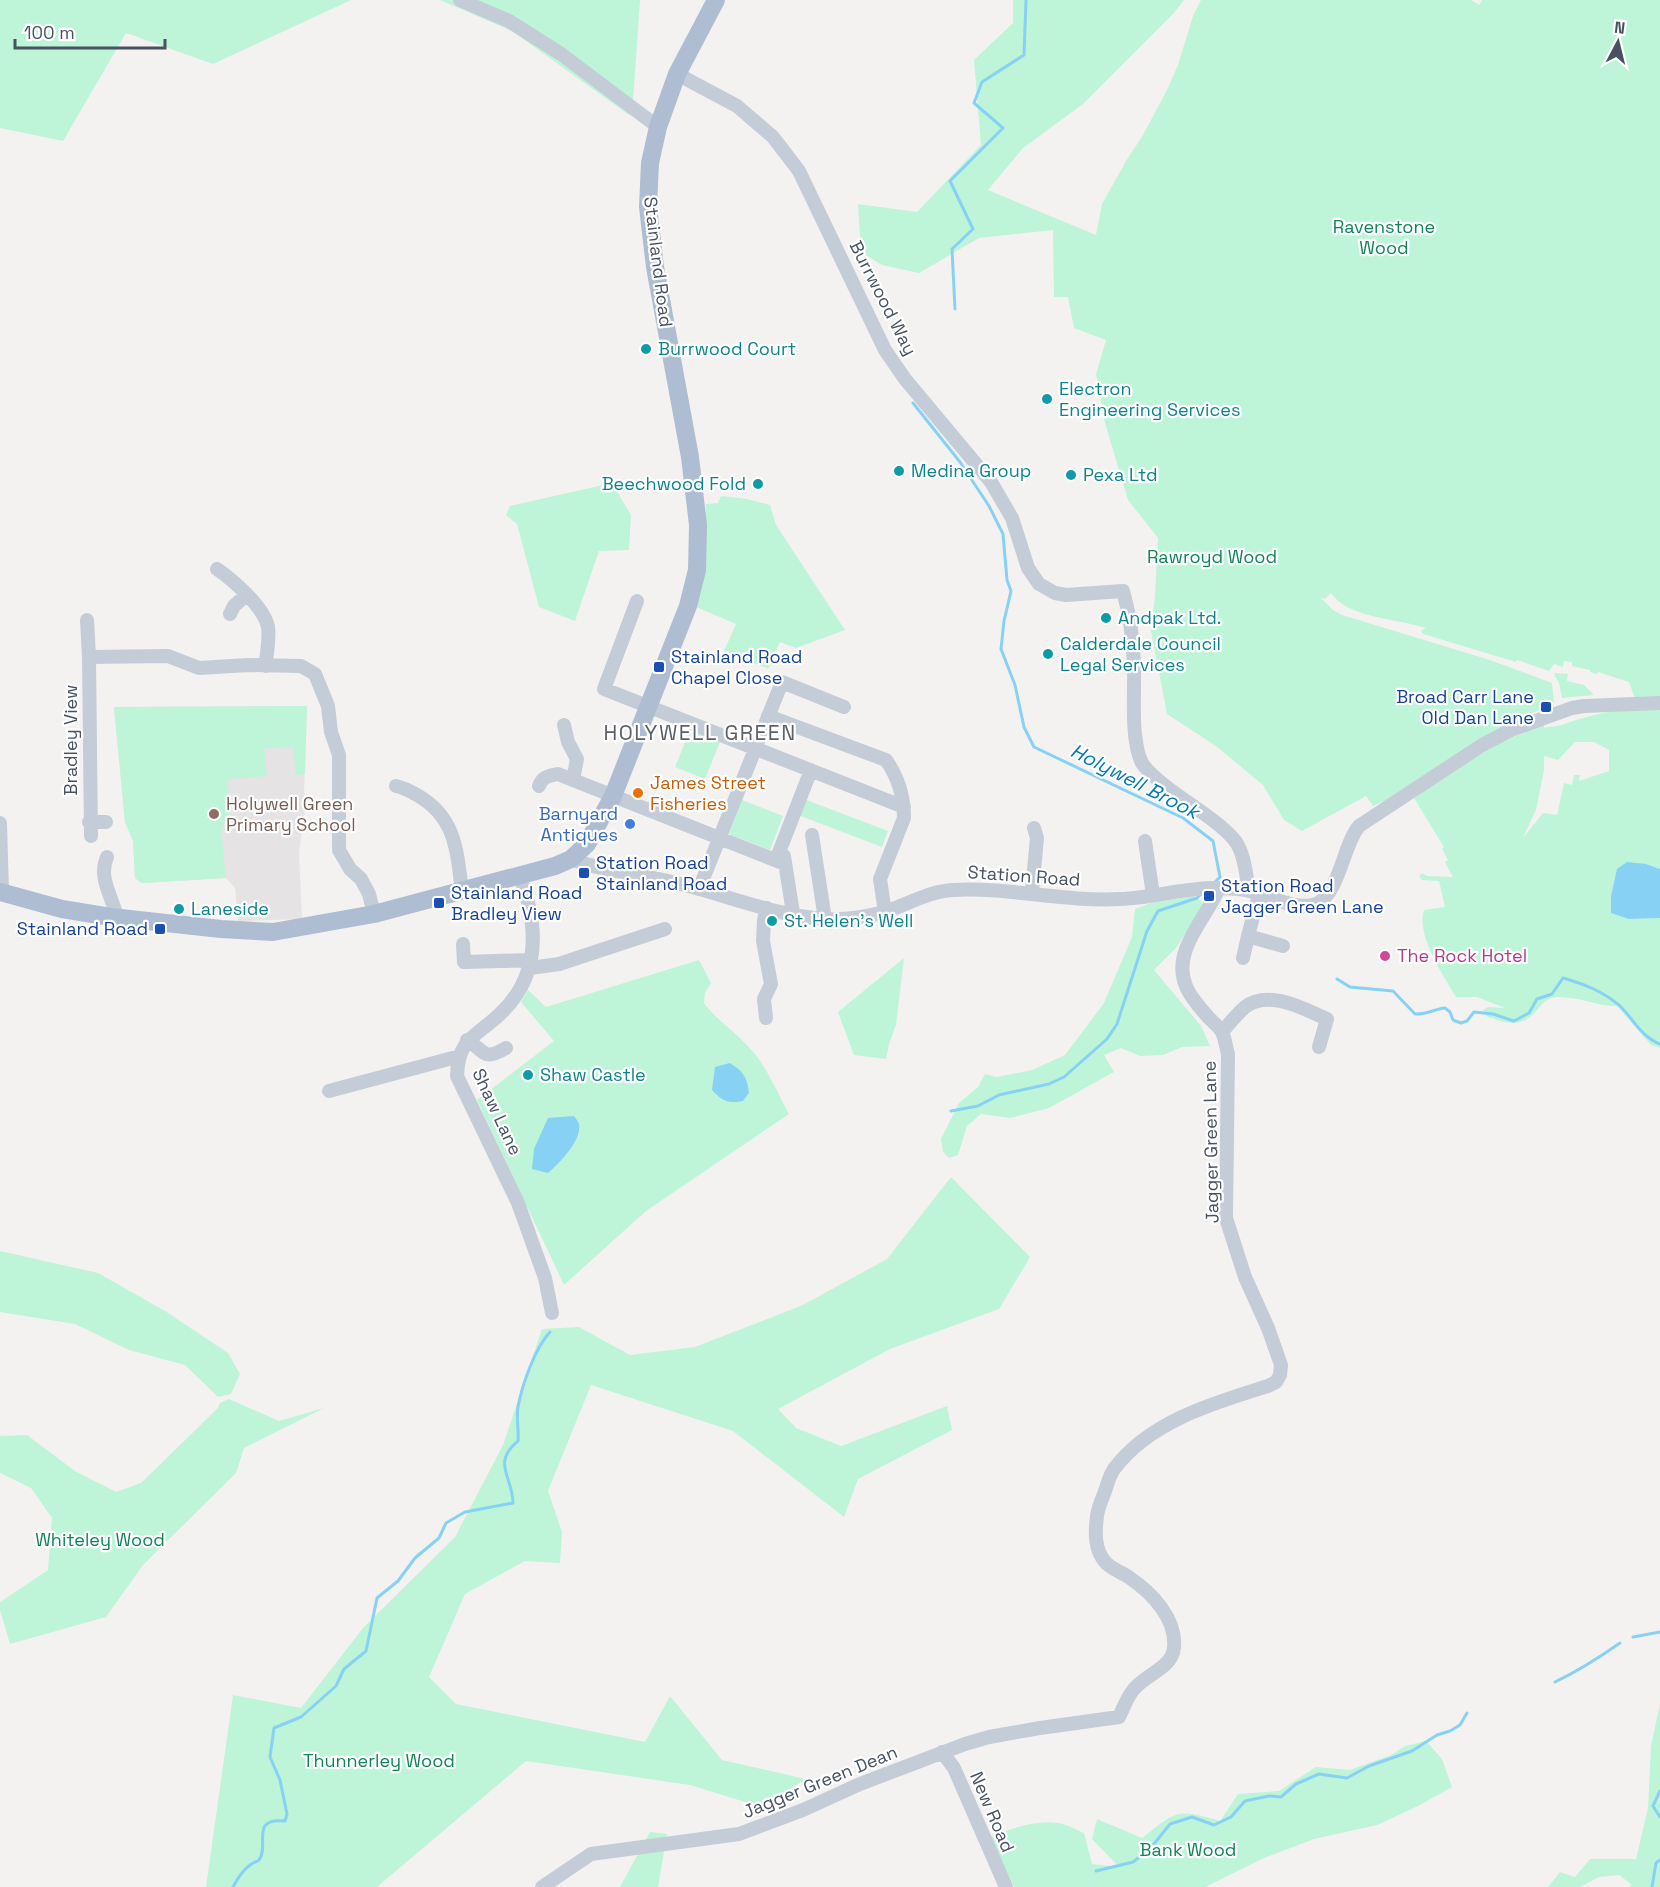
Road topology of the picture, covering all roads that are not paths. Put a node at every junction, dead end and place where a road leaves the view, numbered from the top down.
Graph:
1 (460, 0) edge
2 (716, 0) edge
3 (677, 74) junction
4 (658, 128) junction
5 (217, 569) dead end
6 (246, 595) junction
7 (637, 601) dead end
8 (230, 614) dead end
9 (87, 620) dead end
10 (89, 657) junction
11 (266, 666) junction
12 (1660, 703) edge
13 (650, 706) junction
14 (844, 707) dead end
15 (768, 716) junction
16 (564, 725) dead end
17 (755, 748) junction
18 (811, 770) junction
19 (573, 780) junction
20 (396, 786) dead end
21 (539, 786) dead end
22 (613, 796) junction
23 (904, 813) junction
24 (106, 822) dead end
25 (0, 823) edge
26 (1034, 828) dead end
27 (812, 835) dead end
28 (719, 838) junction
29 (1145, 841) dead end
30 (0, 843) edge
31 (107, 857) dead end
32 (571, 859) junction
33 (781, 862) junction
34 (519, 876) junction
35 (1218, 888) junction
36 (699, 889) junction
37 (1, 892) edge
38 (462, 892) junction
39 (1032, 892) junction
40 (1254, 892) junction
41 (1153, 895) junction
42 (767, 908) junction
43 (885, 912) junction
44 (793, 913) junction
45 (375, 914) junction
46 (117, 917) junction
47 (825, 919) junction
48 (664, 929) dead end
49 (1248, 936) junction
50 (463, 944) dead end
51 (1283, 946) dead end
52 (1243, 958) dead end
53 (531, 964) junction
54 (766, 1018) dead end
55 (1222, 1032) junction
56 (467, 1040) junction
57 (1319, 1047) dead end
58 (506, 1048) dead end
59 (460, 1056) junction
60 (329, 1091) dead end
61 (552, 1313) dead end
62 (942, 1752) junction
63 (542, 1887) edge
64 (1006, 1887) edge

1 - 4 street
2 - 3 main road, Stainland Road
3 - 4 main road, Stainland Road
3 - 40 street, Burrwood Way
4 - 13 main road, Stainland Road
5 - 6 street
6 - 8 street
6 - 11 street
7 - 13 street
9 - 10 street, Bradley View
10 - 11 street
10 - 24 street, Bradley View
11 - 45 street
12 - 40 street, Station Road
13 - 17 street
13 - 22 main road, Stainland Road
14 - 15 street
15 - 17 street
15 - 23 street
16 - 19 street
17 - 18 street
17 - 28 street
18 - 23 street
18 - 33 street
19 - 21 street
19 - 22 street
20 - 38 street
22 - 28 street
22 - 32 main road, Stainland Road
23 - 43 street
25 - 30 street
26 - 39 street
27 - 47 street
28 - 33 street
28 - 36 street
29 - 41 street
30 - 37 street
31 - 46 street
32 - 34 main road, Stainland Road
32 - 36 street, Station Road
33 - 44 street
34 - 38 main road, Stainland Road
34 - 53 street, Shaw Lane
35 - 40 street, Station Road
35 - 41 street, Station Road
35 - 55 street
36 - 42 street, Station Road
37 - 46 main road, Stainland Road
38 - 45 main road, Stainland Road
39 - 41 street, Station Road
39 - 43 street, Station Road
40 - 49 street
42 - 44 street, Station Road
42 - 54 street
43 - 47 street, Station Road
44 - 47 street, Station Road
45 - 46 main road, Stainland Road
48 - 53 street
49 - 51 street
49 - 52 street
50 - 53 street
53 - 56 street, Shaw Lane
55 - 57 street
55 - 62 street, Jagger Green Lane
56 - 58 street
56 - 59 street, Shaw Lane
59 - 60 street
59 - 61 street, Shaw Lane
62 - 63 street, Jagger Green Dean
62 - 64 street, New Road

